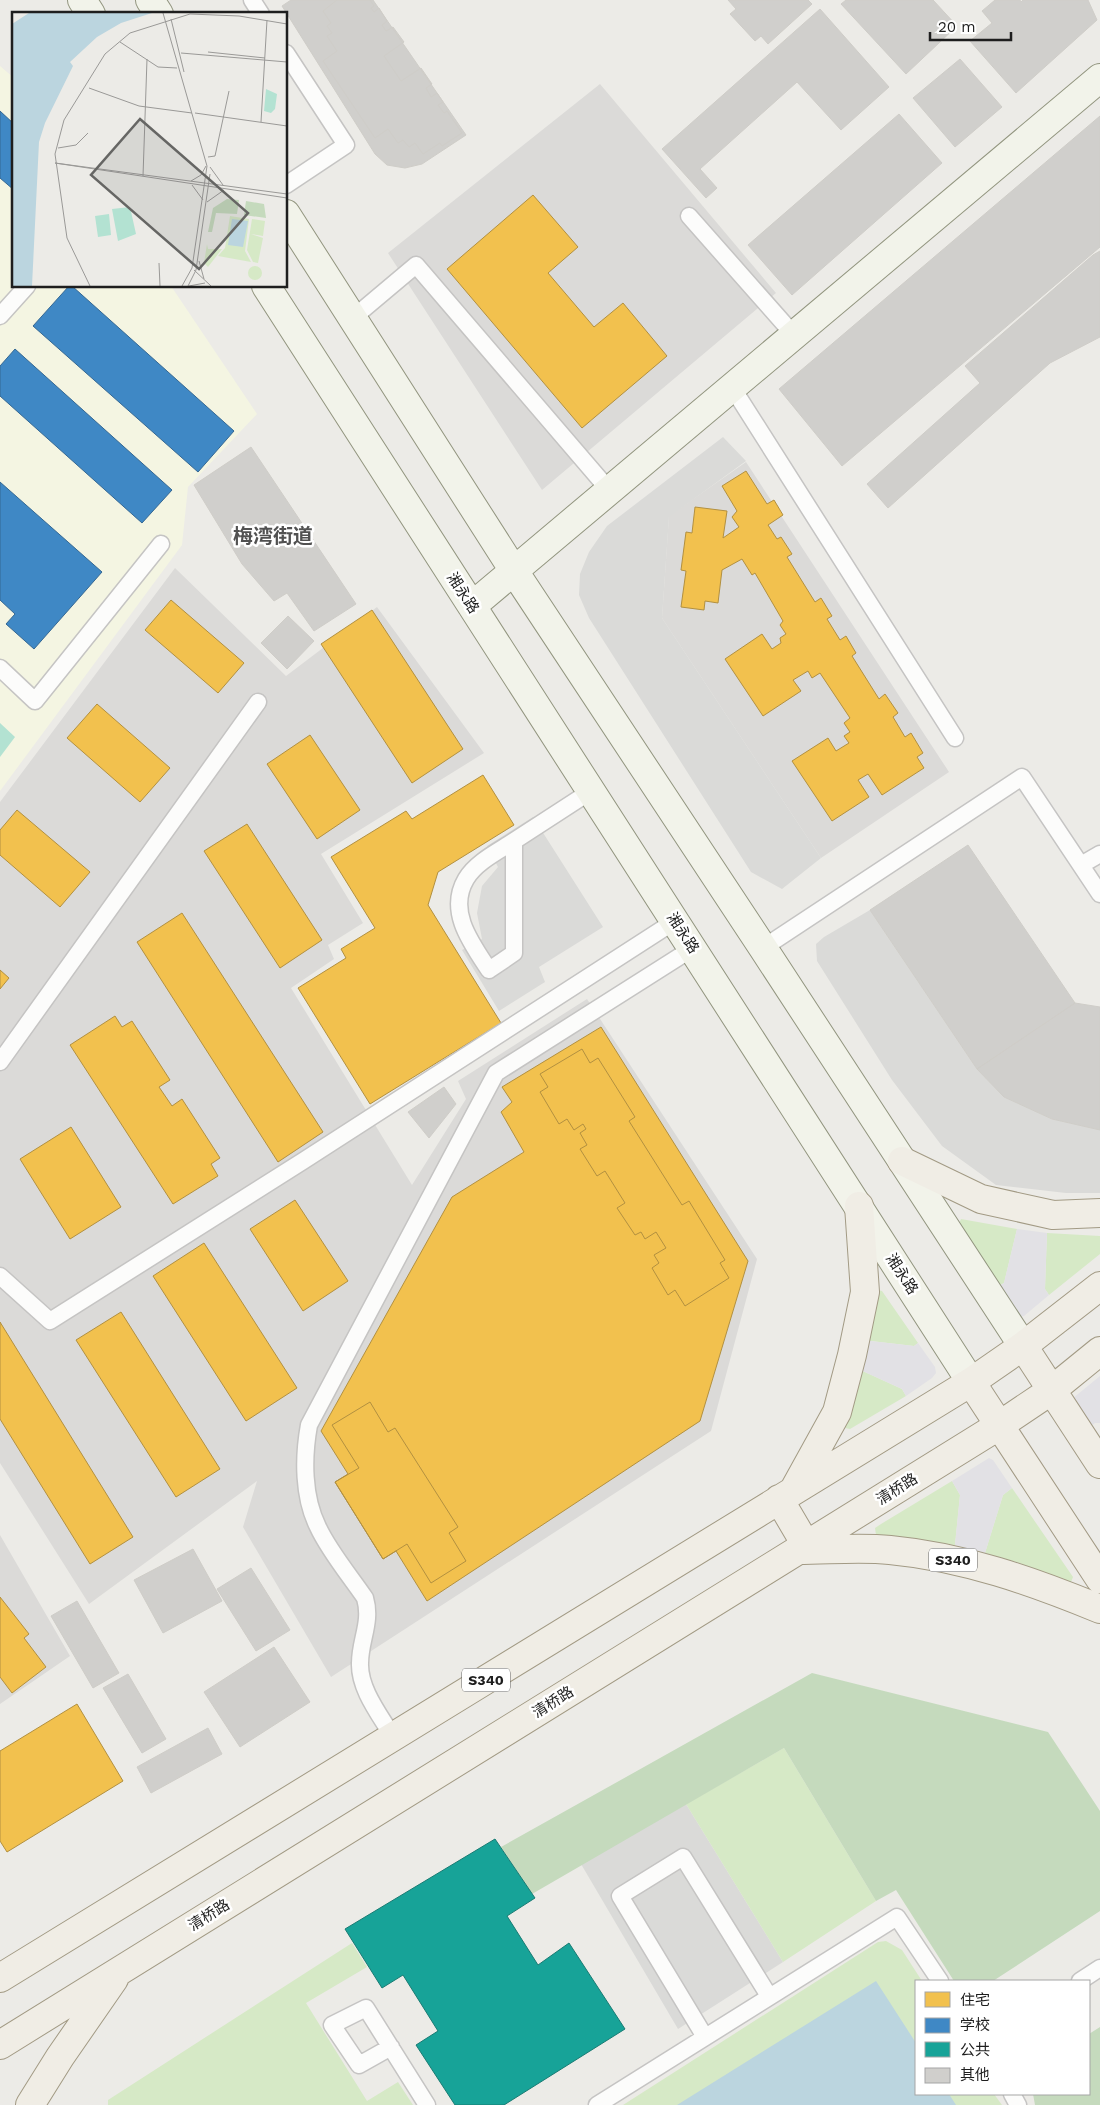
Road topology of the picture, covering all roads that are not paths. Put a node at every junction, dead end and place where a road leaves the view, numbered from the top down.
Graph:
1 (82, 0) edge
2 (150, 0) edge
3 (252, 0) edge
4 (89, 12) edge
5 (158, 12) edge
6 (260, 12) edge
7 (288, 56) edge
8 (1100, 78) edge
9 (288, 184) edge
10 (689, 216) dead end
11 (288, 217) edge
12 (25, 288) edge
13 (267, 288) edge
14 (0, 316) edge
15 (352, 318) junction
16 (794, 335) junction
17 (732, 387) junction
18 (610, 490) junction
19 (161, 544) dead end
20 (514, 571) junction
21 (472, 606) junction
22 (0, 668) edge
23 (258, 702) dead end
24 (955, 738) dead end
25 (592, 791) junction
26 (514, 841) junction
27 (1100, 854) edge
28 (1080, 865) junction
29 (1100, 894) edge
30 (675, 922) junction
31 (692, 948) junction
32 (764, 948) junction
33 (0, 1062) edge
34 (902, 1161) junction
35 (859, 1206) junction
36 (1100, 1213) edge
37 (0, 1276) edge
38 (1100, 1286) edge
39 (1023, 1346) junction
40 (1100, 1351) edge
41 (971, 1382) junction
42 (1052, 1390) junction
43 (1000, 1425) junction
44 (1100, 1464) edge
45 (787, 1494) junction
46 (802, 1547) junction
47 (1100, 1580) edge
48 (1100, 1609) edge
49 (393, 1737) junction
50 (1100, 1968) edge
51 (120, 1970) junction
52 (0, 1978) edge
53 (939, 1980) edge
54 (1082, 1980) edge
55 (769, 1996) junction
56 (705, 2037) junction
57 (0, 2044) edge
58 (391, 2047) dead end
59 (30, 2105) edge
60 (427, 2105) edge
61 (598, 2105) edge

1 - 4 main road
2 - 5 main road
3 - 6 lane
7 - 9 lane
8 - 16 main road
10 - 16 lane
11 - 15 main road
12 - 14 lane
13 - 21 main road, 湘永路
15 - 18 lane
15 - 20 main road
16 - 17 main road
17 - 18 main road
17 - 24 lane
18 - 20 main road
19 - 22 lane
20 - 21 main road
20 - 32 main road
21 - 25 main road, 湘永路
23 - 33 lane
25 - 26 lane
25 - 30 main road, 湘永路
26 - 26 lane
27 - 28 lane
28 - 29 lane
28 - 32 lane
30 - 31 main road, 湘永路
30 - 37 lane
31 - 35 main road, 湘永路
31 - 49 lane
32 - 34 main road
34 - 36 main road
34 - 39 main road
35 - 41 main road, 湘永路
35 - 45 main road
38 - 39 main road
39 - 41 main road, S340
39 - 42 main road
40 - 42 main road, 清桥路
41 - 43 main road, 湘永路
41 - 45 main road, S340
42 - 43 main road, 清桥路
42 - 44 main road
43 - 46 main road, 清桥路
43 - 47 main road, 湘永路
45 - 46 main road
45 - 49 main road, S340
46 - 48 main road, S340
46 - 51 main road, 清桥路
49 - 52 main road, S340
50 - 54 lane
51 - 57 main road, 清桥路
51 - 59 main road
53 - 55 lane
55 - 56 lane
55 - 56 lane
56 - 61 lane
58 - 60 lane

